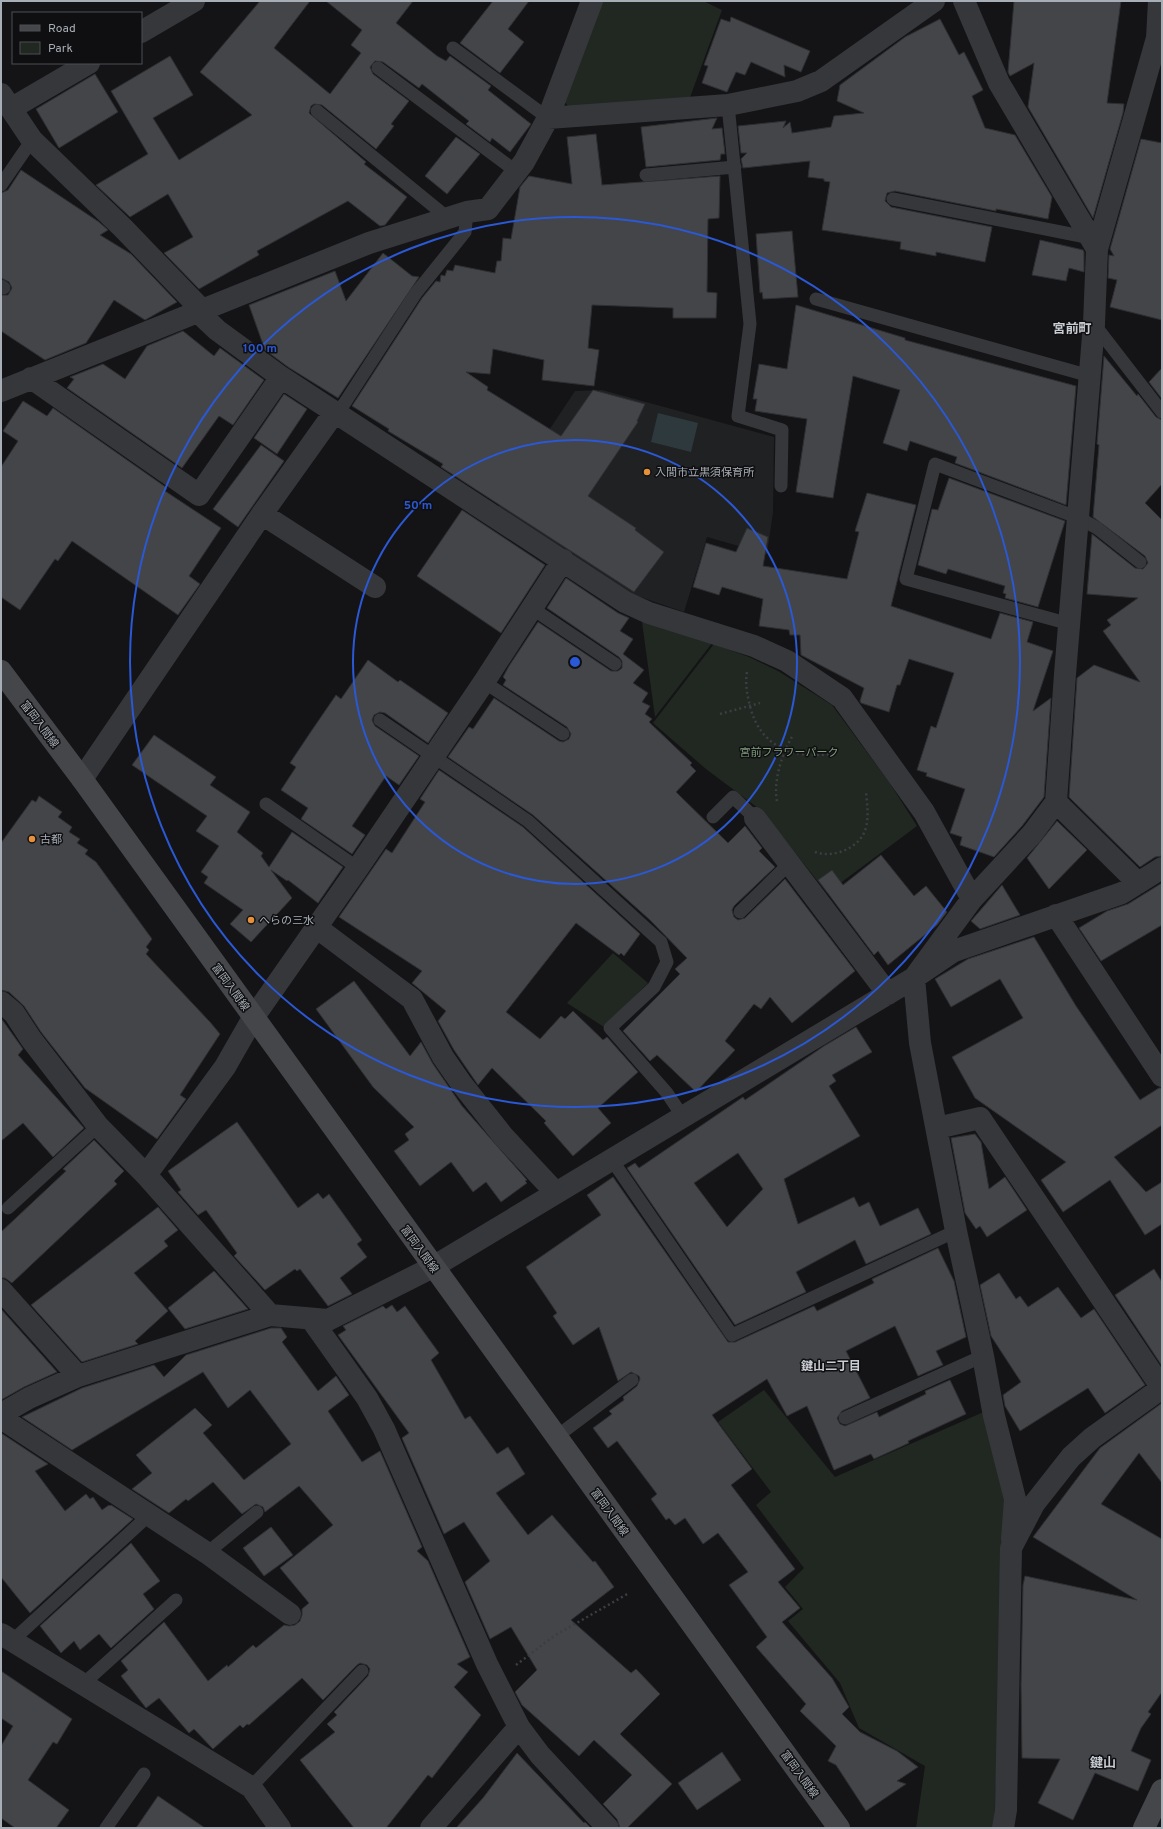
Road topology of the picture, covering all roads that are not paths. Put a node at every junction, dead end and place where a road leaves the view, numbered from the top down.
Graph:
1 (194, 1) edge
2 (592, 1) edge
3 (934, 1) edge
4 (964, 1) edge
5 (1159, 1) edge
6 (142, 31) edge
7 (1159, 39) edge
8 (453, 48) dead end
9 (87, 64) edge
10 (378, 68) dead end
11 (6, 101) edge
12 (728, 106) junction
13 (317, 111) dead end
14 (548, 118) junction
15 (32, 140) junction
16 (735, 167) junction
17 (517, 172) junction
18 (646, 175) dead end
19 (1, 185) edge
20 (893, 199) dead end
21 (457, 215) junction
22 (1094, 244) junction
23 (816, 299) dead end
24 (199, 310) junction
25 (1094, 324) junction
26 (1090, 376) junction
27 (281, 377) junction
28 (32, 378) junction
29 (1, 392) edge
30 (1162, 412) edge
31 (334, 413) junction
32 (781, 486) dead end
33 (262, 514) junction
34 (1079, 518) junction
35 (563, 560) junction
36 (1140, 562) dead end
37 (375, 587) dead end
38 (533, 609) junction
39 (1070, 624) junction
40 (615, 664) dead end
41 (1, 671) edge
42 (484, 682) junction
43 (380, 720) dead end
44 (563, 734) dead end
45 (434, 756) junction
46 (82, 780) junction
47 (1056, 802) junction
48 (266, 804) dead end
49 (713, 817) dead end
50 (755, 818) joint
51 (785, 856) junction
52 (358, 868) junction
53 (1162, 868) edge
54 (1138, 883) junction
55 (972, 899) junction
56 (740, 912) dead end
57 (1056, 915) junction
58 (316, 928) junction
59 (914, 978) junction
60 (888, 994) junction
61 (1, 1002) edge
62 (253, 1018) junction
63 (1162, 1076) edge
64 (684, 1117) junction
65 (98, 1126) junction
66 (937, 1128) junction
67 (612, 1160) junction
68 (146, 1175) junction
69 (556, 1194) junction
70 (8, 1208) dead end
71 (956, 1231) junction
72 (433, 1267) junction
73 (1, 1290) edge
74 (270, 1315) junction
75 (311, 1319) junction
76 (983, 1356) junction
77 (78, 1376) junction
78 (632, 1380) dead end
79 (1, 1414) edge
80 (1, 1418) edge
81 (845, 1418) dead end
82 (556, 1437) junction
83 (257, 1512) dead end
84 (148, 1516) junction
85 (1011, 1548) junction
86 (207, 1553) junction
87 (176, 1600) dead end
88 (290, 1614) dead end
89 (6, 1638) edge
90 (362, 1671) dead end
91 (82, 1685) junction
92 (519, 1726) junction
93 (144, 1774) dead end
94 (251, 1787) junction
95 (1162, 1790) edge
96 (107, 1828) edge
97 (280, 1828) edge
98 (431, 1828) edge
99 (608, 1828) edge
100 (839, 1828) edge
101 (1003, 1828) edge
102 (1144, 1828) edge

1 - 6 street
2 - 14 street
3 - 12 street
4 - 22 street
5 - 7 street
7 - 22 street
8 - 14 lane
9 - 11 street
10 - 17 lane
11 - 15 street
12 - 14 street
12 - 16 lane
13 - 21 lane
14 - 17 street
15 - 19 lane
15 - 24 street
16 - 18 lane
16 - 32 lane
17 - 21 street
20 - 22 lane
21 - 24 street
21 - 31 lane
22 - 25 street
23 - 26 lane
24 - 27 street
24 - 28 street
25 - 26 street
25 - 30 lane
26 - 34 street
27 - 28 street
27 - 31 street
28 - 29 street
31 - 33 street
31 - 35 street
33 - 37 street
33 - 46 street
34 - 36 lane
34 - 39 street
34 - 39 lane
35 - 38 street
35 - 55 street
38 - 40 lane
38 - 42 street
39 - 47 street
41 - 46 main road, 富岡入間線
42 - 44 lane
42 - 45 street
43 - 45 lane
45 - 52 street
45 - 64 lane
46 - 62 main road, 富岡入間線
47 - 54 street
47 - 55 street
48 - 52 lane
49 - 50 lane
50 - 51 street
51 - 56 lane
51 - 60 street
52 - 58 street
53 - 54 street
54 - 57 street
55 - 59 street
57 - 59 street
57 - 63 street
58 - 62 street
58 - 69 street
59 - 60 street
59 - 66 street
60 - 64 street
61 - 65 street
62 - 68 street
62 - 72 main road, 富岡入間線
64 - 67 street
65 - 68 street
65 - 70 lane
66 - 71 street
66 - 85 street
67 - 69 street
67 - 71 lane
68 - 74 street
69 - 72 street
71 - 76 street
72 - 75 street
72 - 82 main road, 富岡入間線
73 - 77 street
74 - 75 street
74 - 77 street
75 - 92 street
76 - 81 lane
76 - 85 street
77 - 79 street
78 - 82 lane
80 - 84 street
82 - 100 main road, 富岡入間線
83 - 86 lane
84 - 86 street
84 - 89 lane
85 - 101 street
86 - 88 street
87 - 91 lane
89 - 91 street
90 - 94 lane
91 - 94 street
92 - 98 street
92 - 99 street
93 - 96 lane
94 - 97 street
95 - 102 main road

